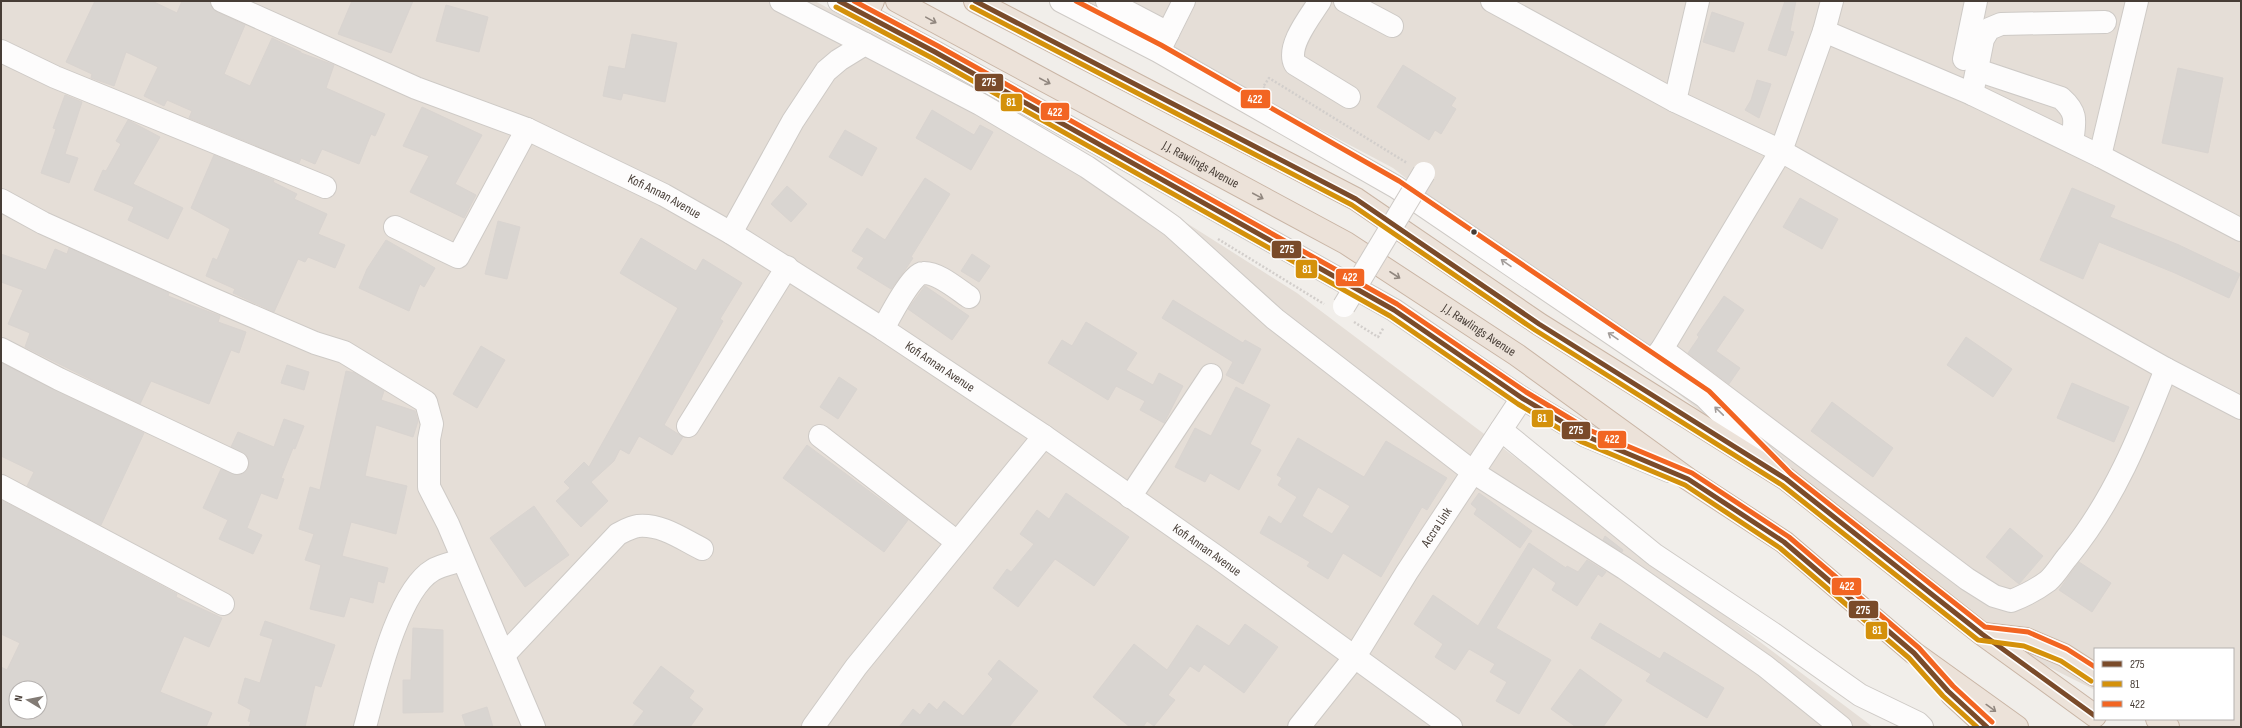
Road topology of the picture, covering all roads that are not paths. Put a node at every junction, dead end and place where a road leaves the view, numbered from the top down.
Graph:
1 (222, 1) edge
2 (781, 1) edge
3 (839, 1) edge
4 (897, 1) edge
5 (975, 1) edge
6 (1062, 1) edge
7 (1108, 1) edge
8 (1184, 1) edge
9 (1320, 1) edge
10 (1345, 1) edge
11 (1492, 1) edge
12 (1698, 1) edge
13 (1832, 1) edge
14 (1976, 1) edge
15 (2137, 1) edge
16 (870, 8) edge
17 (2105, 22) dead end
18 (1392, 26) dead end
19 (1824, 31) junction
20 (1163, 42) junction
21 (865, 44) junction
22 (1, 51) edge
23 (1977, 70) junction
24 (1965, 91) junction
25 (1349, 97) dead end
26 (1675, 101) junction
27 (527, 129) junction
28 (2072, 142) junction
29 (1781, 151) junction
30 (2100, 156) junction
31 (1424, 173) road end
32 (325, 187) dead end
33 (1, 200) edge
34 (395, 227) dead end
35 (2241, 230) edge
36 (731, 233) junction
37 (786, 267) junction
38 (969, 297) dead end
39 (1342, 311) road end
40 (883, 329) junction
41 (1, 349) edge
42 (1657, 355) junction
43 (2166, 369) junction
44 (1211, 375) dead end
45 (1522, 398) junction
46 (2241, 408) edge
47 (688, 426) dead end
48 (1501, 430) junction
49 (820, 436) dead end
50 (1044, 436) junction
51 (237, 462) dead end
52 (1473, 472) junction
53 (1688, 479) junction
54 (1786, 479) junction
55 (1, 486) edge
56 (1130, 497) junction
57 (957, 542) junction
58 (702, 549) dead end
59 (462, 560) junction
60 (223, 604) dead end
61 (1982, 634) junction
62 (1914, 653) junction
63 (504, 655) junction
64 (1354, 658) junction
65 (2094, 675) edge
66 (2094, 715) edge
67 (2101, 720) edge
68 (2158, 720) edge
69 (365, 727) edge
70 (534, 727) edge
71 (813, 727) edge
72 (1299, 727) edge
73 (1451, 727) edge
74 (1841, 727) edge
75 (1922, 727) edge
76 (1987, 727) edge
77 (2017, 727) edge
78 (2110, 727) edge
79 (2168, 727) edge

1 - 27 street, Kofi Annan Avenue
2 - 21 street
3 - 16 street
4 -> 53 highway, J.J. Rawlings Avenue
5 - 54 highway
6 - 20 street
7 - 20 street
8 - 20 street
9 - 25 street
10 - 18 street
11 - 26 street
12 - 26 street
13 - 19 street
14 - 24 street
15 - 30 street
16 - 45 street
17 - 23 street
19 - 24 street
19 - 29 street
42 -> 20 street
21 - 36 street
21 - 52 street
22 - 32 street
23 - 24 street
23 - 28 street
24 - 28 street
26 - 29 street
27 - 34 street
27 - 36 street, Kofi Annan Avenue
28 - 30 street
29 - 42 street
29 - 43 street
30 - 35 street
31 - 39 street, bridge
33 - 59 street
36 - 37 street, Kofi Annan Avenue
37 - 40 street, Kofi Annan Avenue
37 - 47 street
38 - 40 street
40 - 50 street, Kofi Annan Avenue
41 - 51 street
42 - 43 street
54 -> 42 street
43 - 46 street
44 - 56 street
45 - 48 street, Accra Link
45 - 53 street
48 - 52 street, Accra Link
48 - 75 street
49 - 57 street
50 - 56 street, Kofi Annan Avenue
50 - 57 street
52 - 64 street, Accra Link
52 - 74 street
53 - 62 highway, J.J. Rawlings Avenue
54 - 61 highway
55 - 60 street
56 - 64 street, Kofi Annan Avenue
57 - 71 street
58 - 63 street
59 - 63 street
59 - 69 street
61 - 65 highway
61 - 66 highway
62 - 76 highway
62 -> 77 highway, J.J. Rawlings Avenue
63 - 70 street
64 - 72 street
64 - 73 street, Kofi Annan Avenue
67 - 78 highway
68 - 79 highway

